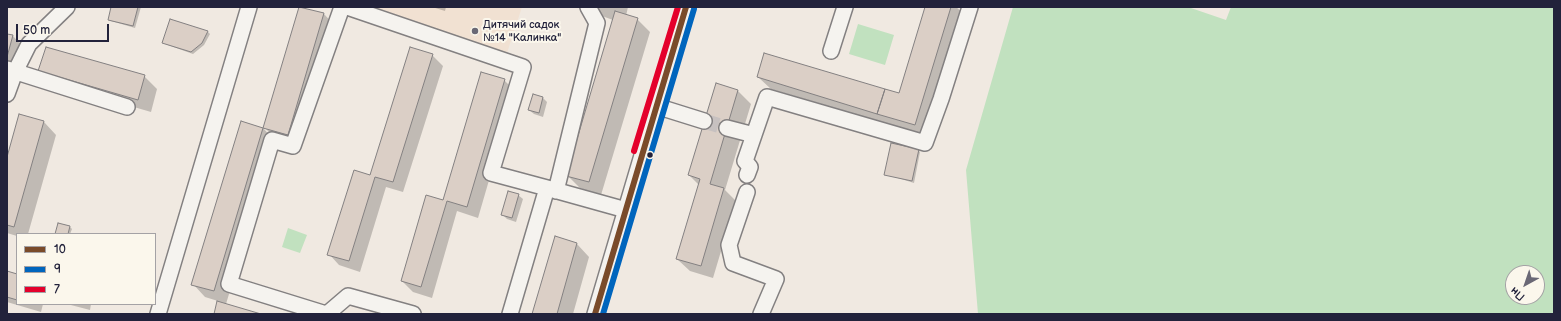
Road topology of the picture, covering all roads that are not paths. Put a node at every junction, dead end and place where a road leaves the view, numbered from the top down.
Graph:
1 (67, 7) edge
2 (249, 7) edge
3 (342, 7) edge
4 (347, 7) edge
5 (588, 7) edge
6 (686, 7) edge
7 (845, 7) edge
8 (970, 7) edge
9 (831, 51) dead end
10 (11, 70) edge
11 (7, 94) edge
12 (656, 106) junction
13 (127, 107) dead end
14 (704, 121) tunnel mouth
15 (727, 128) tunnel mouth
16 (754, 135) junction
17 (747, 175) dead end
18 (552, 190) junction
19 (747, 192) dead end
20 (626, 210) junction
21 (158, 314) edge
22 (327, 314) edge
23 (413, 314) edge
24 (510, 314) edge
25 (595, 314) edge
26 (761, 314) edge

1 - 10 street
2 - 21 street
3 - 22 street
4 - 18 street
5 - 18 street
6 - 12 street
7 - 9 street
8 - 16 street
10 - 11 street
10 - 13 street
12 - 14 street
12 - 20 street
15 - 16 street
16 - 17 street
18 - 20 street
18 - 24 street
19 - 26 street
20 - 25 street
22 - 23 street

